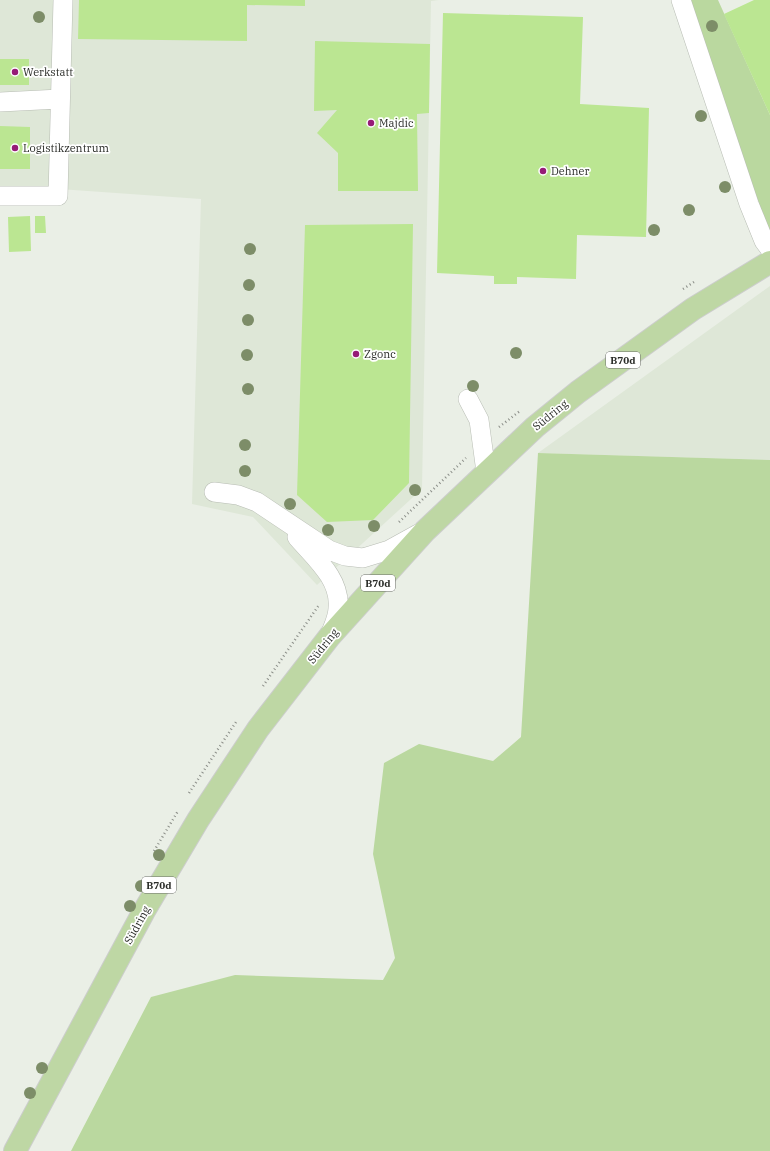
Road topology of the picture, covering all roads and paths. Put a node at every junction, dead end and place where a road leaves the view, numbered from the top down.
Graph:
1 (63, 0) edge
2 (681, 0) edge
3 (60, 99) junction
4 (0, 102) edge
5 (0, 196) edge
6 (770, 249) edge
7 (770, 262) edge
8 (468, 399) dead end
9 (486, 472) junction
10 (214, 492) dead end
11 (283, 521) junction
12 (425, 531) junction
13 (330, 636) junction
14 (15, 1151) edge

1 - 3 street
2 - 6 street
3 - 4 street
3 - 5 street
7 - 9 main road, Südring / B70d
8 - 9 street
9 - 12 main road, Südring / B70d
10 - 11 street
11 - 12 street
11 - 13 street
12 - 13 main road, Südring / B70d
13 - 14 main road, Südring / B70d

